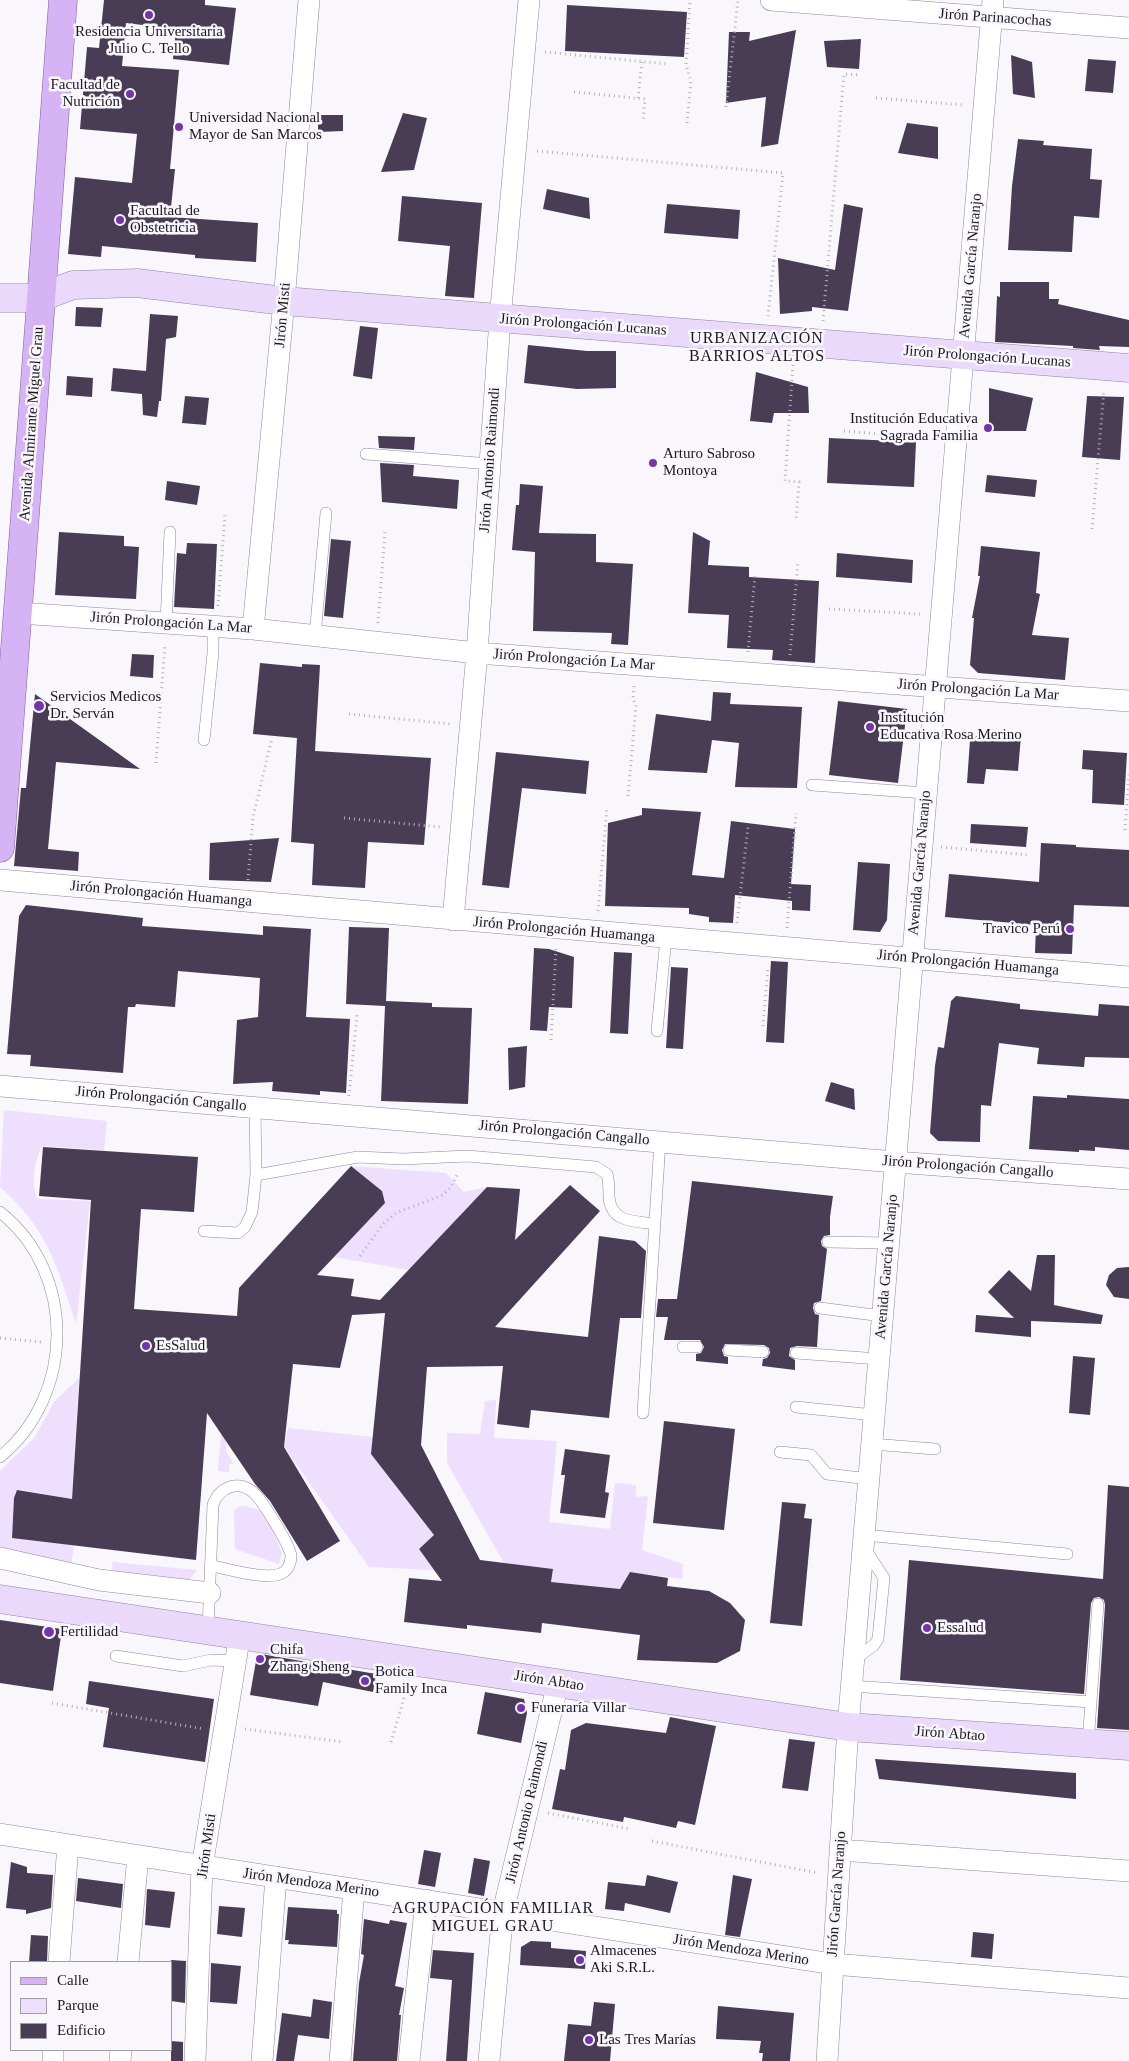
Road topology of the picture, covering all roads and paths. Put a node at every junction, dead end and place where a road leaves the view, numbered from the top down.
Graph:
1 (63, 0) edge
2 (309, 0) edge
3 (529, 0) edge
4 (690, 0) edge
5 (738, 0) edge
6 (772, 0) edge
7 (992, 9) edge
8 (1129, 28) edge
9 (525, 50) junction
10 (642, 61) junction
11 (667, 64) dead end
12 (860, 75) dead end
13 (574, 92) dead end
14 (638, 98) junction
15 (876, 98) dead end
16 (726, 107) dead end
17 (984, 107) junction
18 (642, 122) dead end
19 (687, 123) dead end
20 (516, 149) junction
21 (0, 298) edge
22 (40, 298) junction
23 (284, 301) junction
24 (500, 319) junction
25 (766, 340) junction
26 (807, 343) junction
27 (963, 355) junction
28 (1117, 367) edge
29 (844, 431) dead end
30 (956, 441) junction
31 (366, 454) dead end
32 (490, 464) junction
33 (326, 513) dead end
34 (225, 514) dead end
35 (796, 521) dead end
36 (1092, 529) dead end
37 (385, 531) dead end
38 (170, 532) dead end
39 (798, 561) dead end
40 (755, 575) dead end
41 (829, 608) dead end
42 (20, 613) junction
43 (942, 616) junction
44 (166, 623) junction
45 (215, 626) junction
46 (253, 629) junction
47 (315, 636) junction
48 (376, 642) junction
49 (477, 653) junction
50 (635, 665) junction
51 (746, 673) junction
52 (789, 676) junction
53 (935, 687) junction
54 (1129, 701) edge
55 (349, 714) dead end
56 (470, 726) junction
57 (272, 738) dead end
58 (204, 740) dead end
59 (156, 763) dead end
60 (1129, 773) edge
61 (812, 784) dead end
62 (926, 793) junction
63 (628, 796) dead end
64 (607, 807) dead end
65 (796, 814) dead end
66 (344, 818) dead end
67 (748, 827) dead end
68 (462, 829) junction
69 (1124, 830) dead end
70 (922, 846) junction
71 (0, 848) edge
72 (1028, 855) dead end
73 (0, 880) edge
74 (246, 902) junction
75 (453, 920) junction
76 (557, 929) junction
77 (597, 932) junction
78 (666, 938) junction
79 (735, 944) junction
80 (777, 947) junction
81 (912, 958) junction
82 (1129, 977) edge
83 (357, 1015) dead end
84 (763, 1026) dead end
85 (656, 1031) dead end
86 (551, 1040) dead end
87 (0, 1086) edge
88 (255, 1107) junction
89 (347, 1115) junction
90 (660, 1141) junction
91 (467, 1156) junction
92 (895, 1162) junction
93 (256, 1175) junction
94 (1129, 1179) edge
95 (0, 1212) edge
96 (655, 1224) junction
97 (204, 1231) dead end
98 (828, 1242) dead end
99 (889, 1243) junction
100 (360, 1256) dead end
101 (820, 1308) dead end
102 (882, 1316) junction
103 (0, 1338) edge
104 (58, 1344) junction
105 (683, 1346) dead end
106 (697, 1347) dead end
107 (729, 1350) dead end
108 (763, 1352) dead end
109 (796, 1354) dead end
110 (879, 1359) junction
111 (796, 1407) dead end
112 (643, 1413) dead end
113 (874, 1415) junction
114 (872, 1444) junction
115 (936, 1449) dead end
116 (780, 1452) dead end
117 (0, 1458) edge
118 (869, 1479) junction
119 (864, 1541) junction
120 (1067, 1554) dead end
121 (0, 1558) edge
122 (212, 1566) junction
123 (210, 1593) junction
124 (0, 1599) edge
125 (1098, 1604) dead end
126 (208, 1629) junction
127 (240, 1634) junction
128 (116, 1656) dead end
129 (415, 1660) junction
130 (236, 1661) junction
131 (558, 1683) junction
132 (851, 1686) junction
133 (1091, 1702) junction
134 (52, 1703) dead end
135 (848, 1727) junction
136 (225, 1730) junction
137 (343, 1742) dead end
138 (391, 1742) dead end
139 (1088, 1743) junction
140 (1129, 1746) edge
141 (528, 1809) junction
142 (630, 1829) dead end
143 (0, 1834) edge
144 (652, 1841) dead end
145 (68, 1845) junction
146 (840, 1850) junction
147 (138, 1856) junction
148 (202, 1867) junction
149 (1129, 1871) edge
150 (276, 1877) junction
151 (838, 1878) junction
152 (354, 1889) junction
153 (426, 1900) junction
154 (503, 1912) junction
155 (59, 1961) edge
156 (128, 1961) edge
157 (833, 1964) junction
158 (1129, 1988) edge
159 (195, 2061) edge
160 (262, 2061) edge
161 (340, 2061) edge
162 (409, 2061) edge
163 (488, 2061) edge
164 (827, 2061) edge

1 - 22 main road, Avenida Almirante Miguel Grau
2 - 23 street, Jirón Misti
3 - 9 street, Jirón Antonio Raimondi
4 - 19 path
5 - 16 path
6 - 7 street, Jirón Parinacochas
7 - 8 street, Jirón Parinacochas
7 - 17 street, Avenida García Naranjo
9 - 10 path
9 - 20 street, Jirón Antonio Raimondi
10 - 11 path
10 - 14 path
12 - 26 path
13 - 14 path
14 - 18 path
15 - 17 path
17 - 27 street, Avenida García Naranjo
20 - 24 street, Jirón Antonio Raimondi
20 - 25 path
21 - 22 street
22 - 23 street, Jirón Prolongación Lucanas
22 - 42 main road, Avenida Almirante Miguel Grau
23 - 24 street, Jirón Prolongación Lucanas
23 - 46 street, Jirón Misti
24 - 25 street, Jirón Prolongación Lucanas
24 - 32 street, Jirón Antonio Raimondi
25 - 26 street, Jirón Prolongación Lucanas
26 - 27 street, Jirón Prolongación Lucanas
26 - 35 path
27 - 28 street, Jirón Prolongación Lucanas
27 - 30 street, Avenida García Naranjo
28 - 36 path
29 - 30 path
30 - 43 street, Avenida García Naranjo
31 - 32 lane
32 - 49 street, Jirón Antonio Raimondi
33 - 47 lane
34 - 45 path
37 - 48 path
38 - 44 lane
39 - 52 path
40 - 51 path
41 - 43 path
42 - 44 street, Jirón Prolongación La Mar
42 - 71 main road, Avenida Almirante Miguel Grau
43 - 53 street, Avenida García Naranjo
44 - 45 street, Jirón Prolongación La Mar
44 - 59 path
45 - 46 street, Jirón Prolongación La Mar
45 - 58 lane
46 - 47 street, Jirón Prolongación La Mar
47 - 48 street, Jirón Prolongación La Mar
48 - 49 street, Jirón Prolongación La Mar
49 - 50 street, Jirón Prolongación La Mar
49 - 56 street, Jirón Antonio Raimondi
50 - 51 street, Jirón Prolongación La Mar
50 - 63 path
51 - 52 street, Jirón Prolongación La Mar
52 - 53 street, Jirón Prolongación La Mar
53 - 54 street, Jirón Prolongación La Mar
53 - 62 street, Avenida García Naranjo
55 - 56 path
56 - 68 street, Jirón Antonio Raimondi
57 - 74 path
60 - 69 path
61 - 62 lane
62 - 70 street, Avenida García Naranjo
64 - 77 path
65 - 80 path
66 - 68 path
67 - 79 path
68 - 75 street, Jirón Antonio Raimondi
70 - 72 path
70 - 81 street, Avenida García Naranjo
73 - 74 street, Jirón Prolongación Huamanga
74 - 75 street, Jirón Prolongación Huamanga
75 - 76 street, Jirón Prolongación Huamanga
76 - 77 street, Jirón Prolongación Huamanga
76 - 86 path
77 - 78 street, Jirón Prolongación Huamanga
78 - 79 street, Jirón Prolongación Huamanga
78 - 85 lane
79 - 80 street, Jirón Prolongación Huamanga
80 - 81 street, Jirón Prolongación Huamanga
80 - 84 path
81 - 82 street, Jirón Prolongación Huamanga
81 - 92 street, Avenida García Naranjo
83 - 89 path
87 - 88 street, Jirón Prolongación Cangallo
88 - 89 street, Jirón Prolongación Cangallo
88 - 93 lane
89 - 90 street, Jirón Prolongación Cangallo
90 - 92 street, Jirón Prolongación Cangallo
90 - 96 lane
91 - 93 lane
91 - 96 lane
91 - 100 path
92 - 94 street, Jirón Prolongación Cangallo
92 - 99 street, Avenida García Naranjo
93 - 97 lane
95 - 104 lane
96 - 112 lane
98 - 99 lane
99 - 102 street, Avenida García Naranjo
101 - 102 lane
102 - 110 street, Avenida García Naranjo
103 - 104 path
104 - 117 lane
105 - 106 lane
107 - 108 lane
109 - 110 lane
110 - 113 street, Avenida García Naranjo
111 - 113 lane
113 - 114 street, Avenida García Naranjo
114 - 115 lane
114 - 118 street, Avenida García Naranjo
116 - 118 lane
118 - 119 street, Avenida García Naranjo
119 - 120 lane
119 - 132 street, Avenida García Naranjo
121 - 123 street
122 - 122 lane
122 - 123 lane
123 - 126 lane
124 - 126 street, Jirón Abtao
125 - 133 lane
126 - 127 street, Jirón Abtao
127 - 129 street, Jirón Abtao
127 - 130 street, Jirón Misti
128 - 130 lane
129 - 131 street, Jirón Abtao
129 - 138 path
130 - 136 street, Jirón Misti
131 - 135 street, Jirón Abtao
131 - 141 street, Jirón Antonio Raimondi
132 - 133 lane
132 - 135 street, Avenida García Naranjo
133 - 139 lane
134 - 136 path
135 - 139 street, Jirón Abtao
135 - 146 street, Jirón García Naranjo
136 - 137 path
136 - 148 street, Jirón Misti
139 - 140 street, Jirón Abtao
141 - 142 path
141 - 154 street, Jirón Antonio Raimondi
143 - 145 street, Jirón Mendoza Merino
144 - 151 path
145 - 147 street, Jirón Mendoza Merino
145 - 155 street
146 - 149 street
146 - 151 street, Jirón García Naranjo
147 - 148 street, Jirón Mendoza Merino
147 - 156 street
148 - 150 street, Jirón Mendoza Merino
148 - 159 street, Jirón Misti
150 - 152 street, Jirón Mendoza Merino
150 - 160 street
151 - 157 street, Jirón García Naranjo
152 - 153 street, Jirón Mendoza Merino
152 - 161 street
153 - 154 street, Jirón Mendoza Merino
153 - 162 street
154 - 157 street, Jirón Mendoza Merino
154 - 163 street, Jirón Antonio Raimondi
157 - 158 street, Jirón Mendoza Merino
157 - 164 street, Jirón García Naranjo

